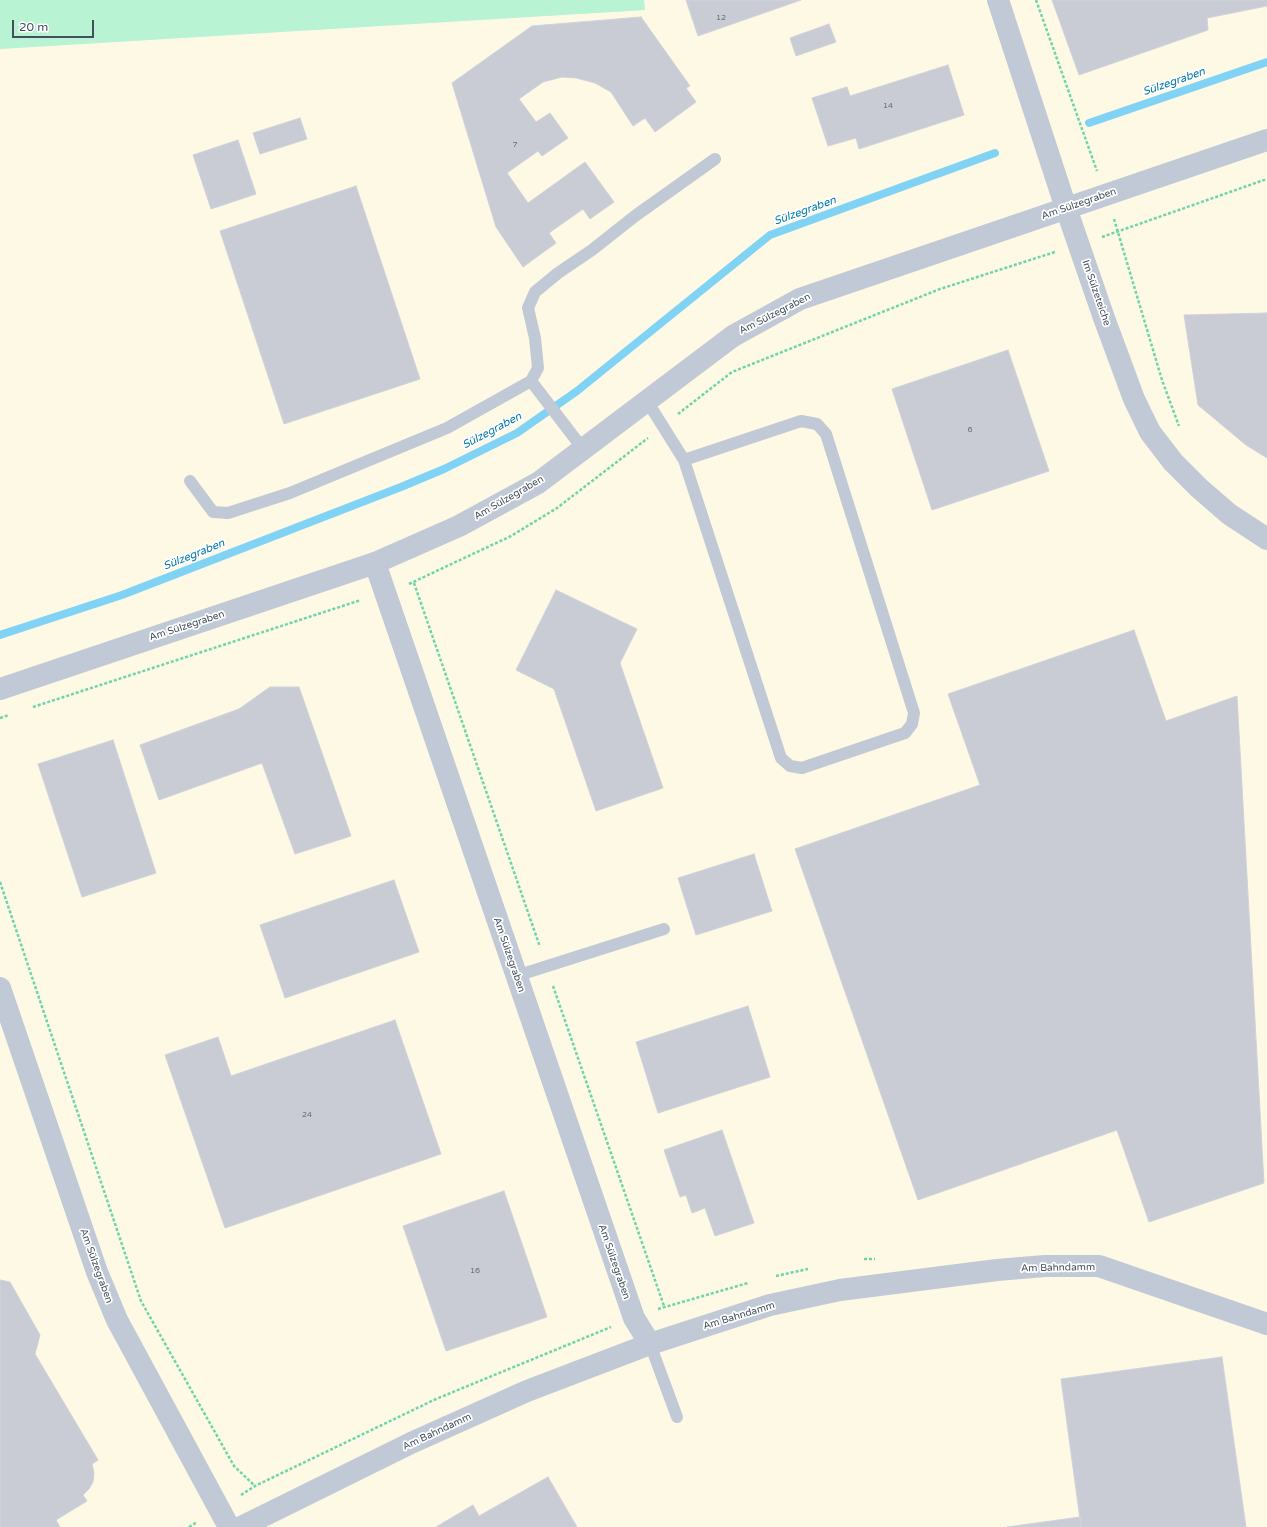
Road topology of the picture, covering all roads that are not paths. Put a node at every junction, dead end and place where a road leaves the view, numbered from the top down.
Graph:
1 (998, 0) edge
2 (1267, 140) edge
3 (715, 158) dead end
4 (1066, 208) junction
5 (531, 381) junction
6 (647, 401) junction
7 (583, 449) junction
8 (684, 460) junction
9 (190, 482) dead end
10 (1267, 540) edge
11 (375, 563) junction
12 (0, 689) edge
13 (664, 929) dead end
14 (516, 976) junction
15 (0, 988) edge
16 (1267, 1324) edge
17 (650, 1344) junction
18 (677, 1417) dead end
19 (229, 1527) edge
20 (241, 1527) edge

1 - 4 street, Im Sülzeteiche
2 - 4 street, Am Sülzegraben
3 - 5 lane
4 - 6 street, Am Sülzegraben
4 - 10 street, Im Sülzeteiche
5 - 7 lane
5 - 9 lane
6 - 7 street, Am Sülzegraben
6 - 8 lane
7 - 11 street, Am Sülzegraben
8 - 8 lane
11 - 12 street, Am Sülzegraben
11 - 14 street, Am Sülzegraben
13 - 14 lane
14 - 17 street, Am Sülzegraben
15 - 19 street, Am Sülzegraben
16 - 17 street, Am Bahndamm
17 - 18 lane
17 - 20 street, Am Bahndamm

